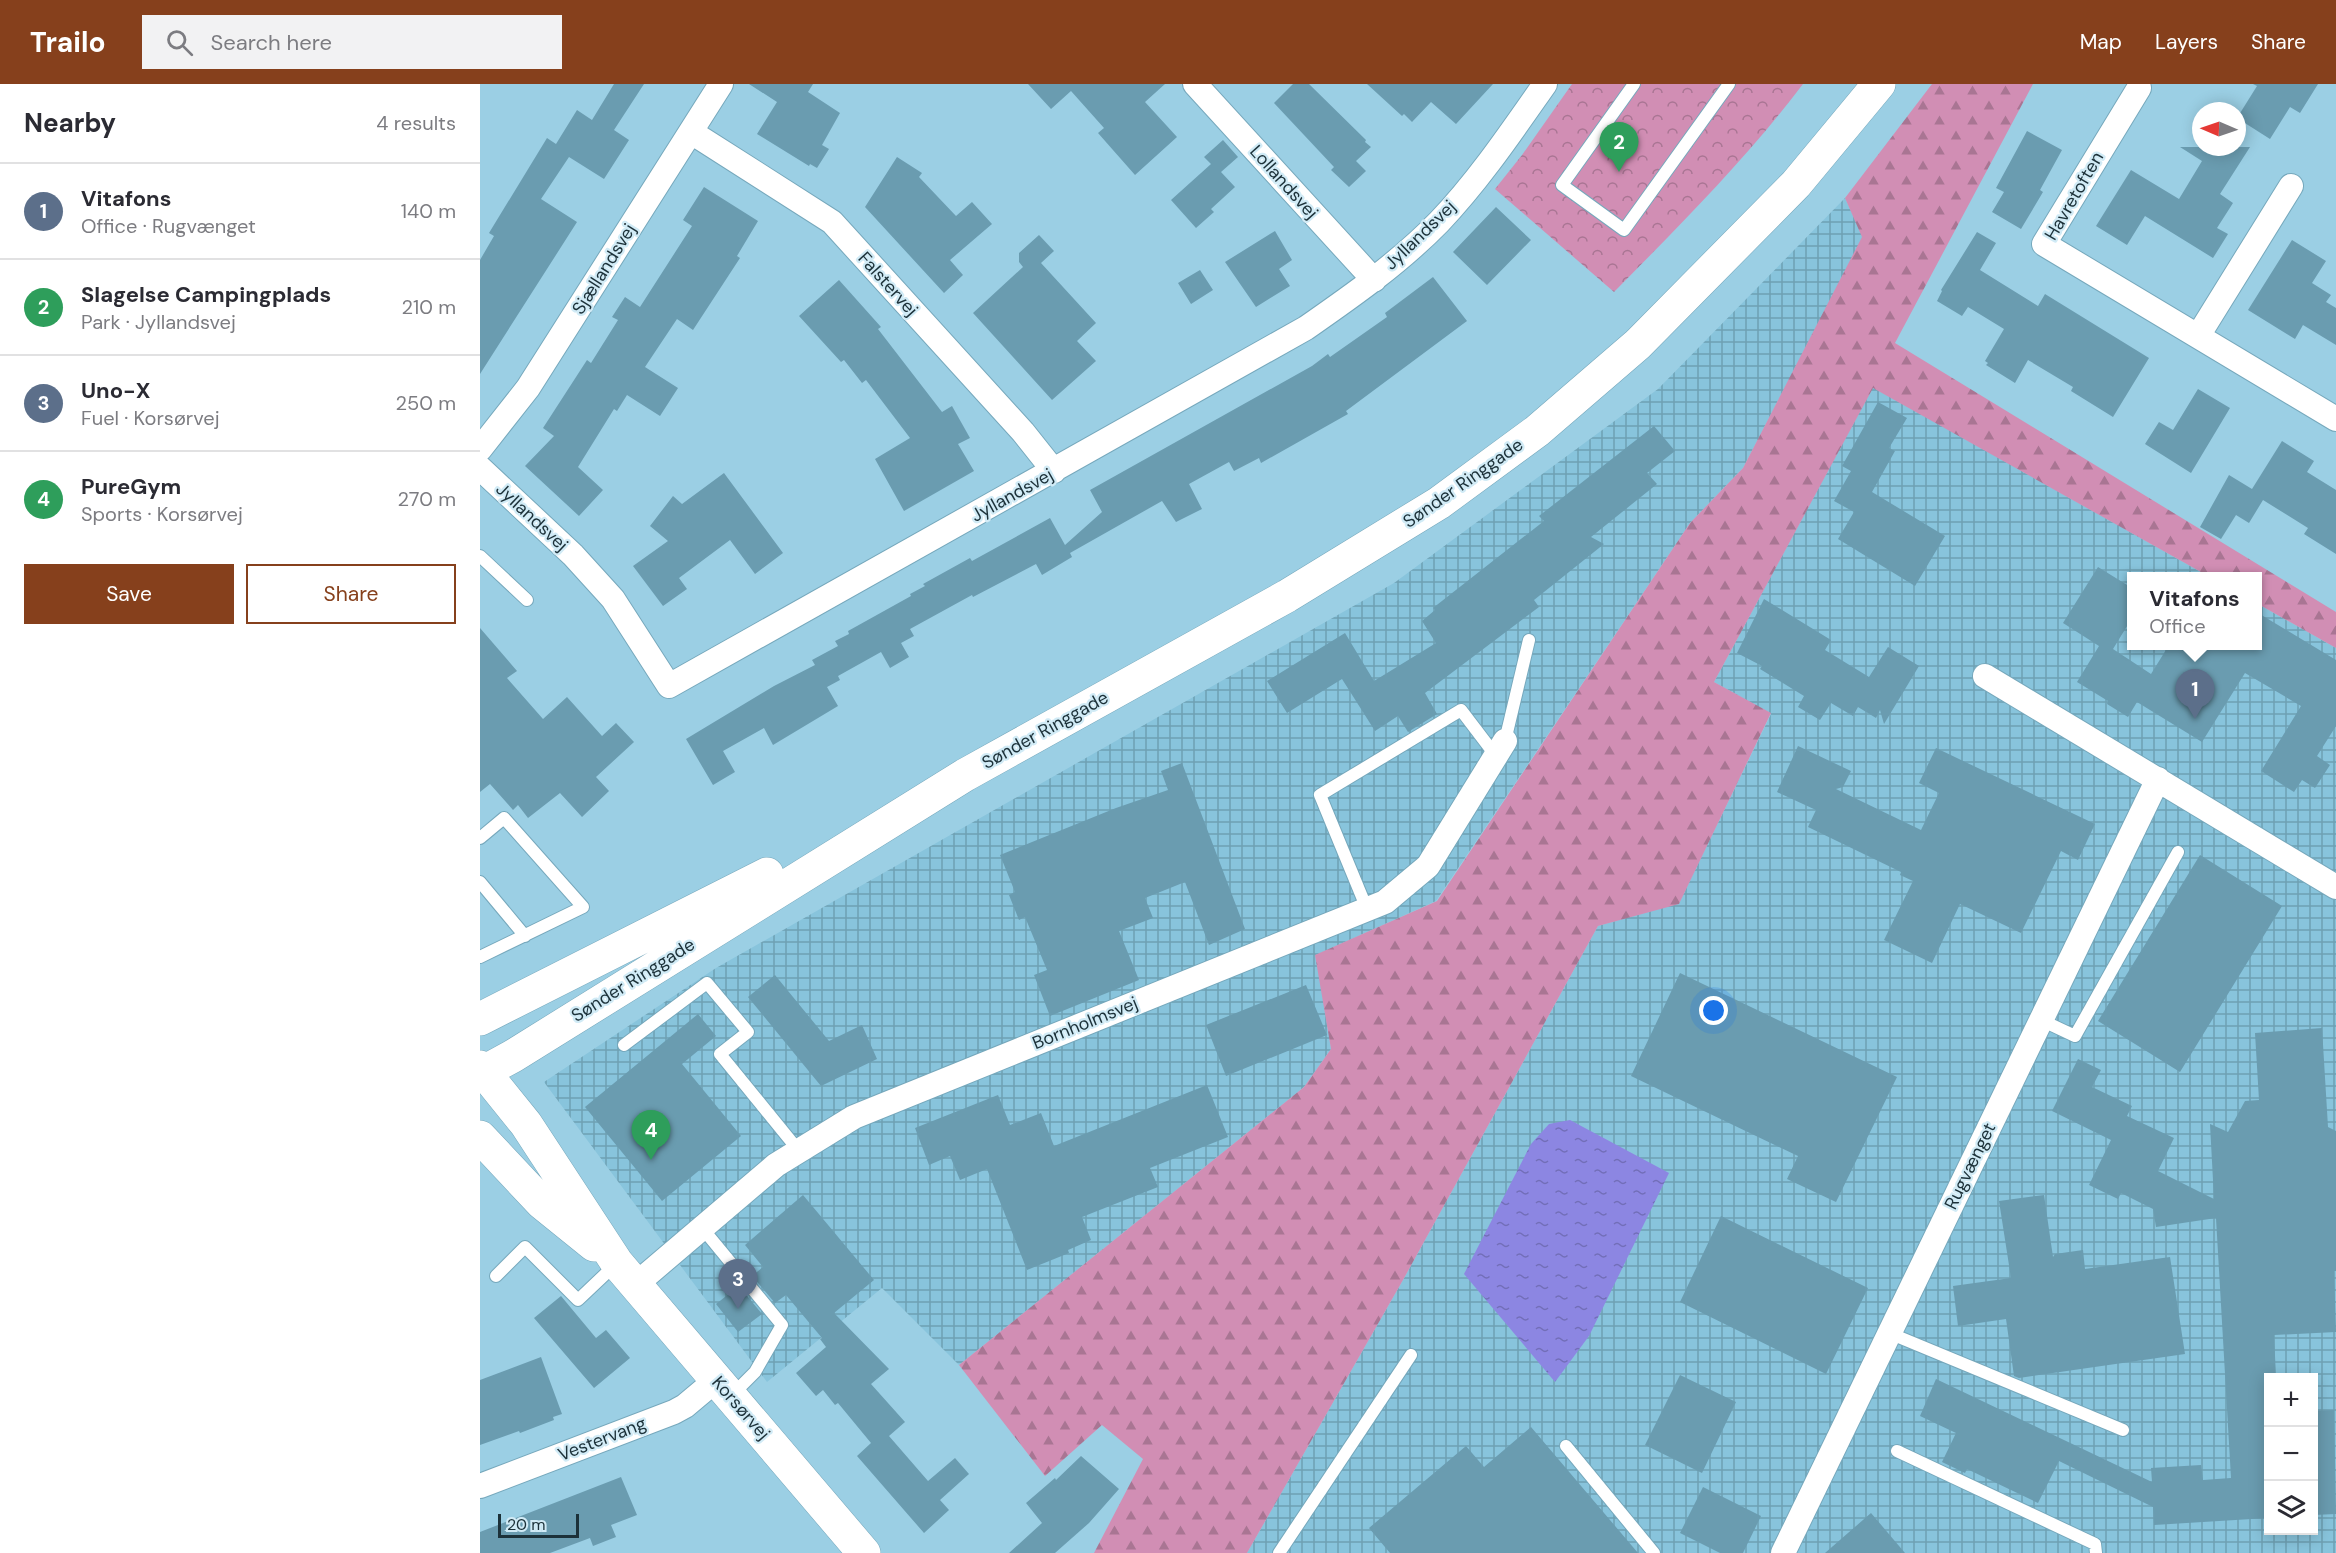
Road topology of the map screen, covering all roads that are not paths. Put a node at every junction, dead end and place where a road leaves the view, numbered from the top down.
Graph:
1 (721, 84) edge
2 (1195, 84) edge
3 (1545, 84) edge
4 (1634, 84) edge
5 (1729, 84) edge
6 (1879, 84) edge
7 (2139, 88) dead end
8 (691, 132) junction
9 (2291, 186) dead end
10 (1374, 280) junction
11 (2198, 336) junction
12 (2336, 419) edge
13 (480, 449) edge
14 (480, 468) edge
15 (1054, 471) junction
16 (480, 556) edge
17 (528, 600) dead end
18 (1529, 640) dead end
19 (1985, 676) dead end
20 (1501, 748) junction
21 (965, 775) junction
22 (2158, 779) junction
23 (841, 836) junction
24 (480, 837) edge
25 (2178, 852) dead end
26 (480, 882) edge
27 (2336, 887) edge
28 (1367, 909) junction
29 (525, 936) junction
30 (480, 957) edge
31 (480, 1019) edge
32 (2041, 1020) junction
33 (624, 1045) dead end
34 (481, 1072) edge
35 (480, 1137) edge
36 (799, 1151) junction
37 (703, 1229) junction
38 (626, 1274) junction
39 (496, 1276) dead end
40 (1889, 1334) junction
41 (1411, 1355) dead end
42 (723, 1388) junction
43 (2123, 1430) dead end
44 (1566, 1446) dead end
45 (1897, 1451) dead end
46 (480, 1486) edge
47 (864, 1553) edge
48 (1279, 1553) edge
49 (1654, 1553) edge
50 (1783, 1553) edge
51 (2096, 1553) edge

1 - 8 street, Sjællandsvej
2 - 10 street, Lollandsvej
3 - 10 street, Jyllandsvej
4 - 5 lane
6 - 21 street, Sønder Ringgade
7 - 11 street, Havretoften
8 - 13 street, Sjællandsvej
8 - 15 street, Falstervej
9 - 11 street
10 - 15 street, Jyllandsvej
11 - 12 street, Havretoften
14 - 15 street, Jyllandsvej
16 - 17 lane
18 - 20 lane
19 - 22 street
20 - 28 street, Bornholmsvej
20 - 28 lane
21 - 23 street, Sønder Ringgade
21 - 34 street, Sønder Ringgade
22 - 27 street
22 - 32 street, Rugvænget
23 - 31 street, Sønder Ringgade
23 - 34 street
24 - 29 lane
25 - 32 lane
26 - 29 lane
28 - 36 street, Bornholmsvej
29 - 30 lane
32 - 40 street, Rugvænget
33 - 36 lane
34 - 38 street
35 - 38 street, Korsørvej
36 - 37 street, Bornholmsvej
37 - 38 street, Bornholmsvej
37 - 42 lane
38 - 39 lane
38 - 42 street, Korsørvej
40 - 43 lane
40 - 50 street, Rugvænget
41 - 48 lane
42 - 46 street, Vestervang
42 - 47 street, Korsørvej
44 - 49 lane
45 - 51 lane

